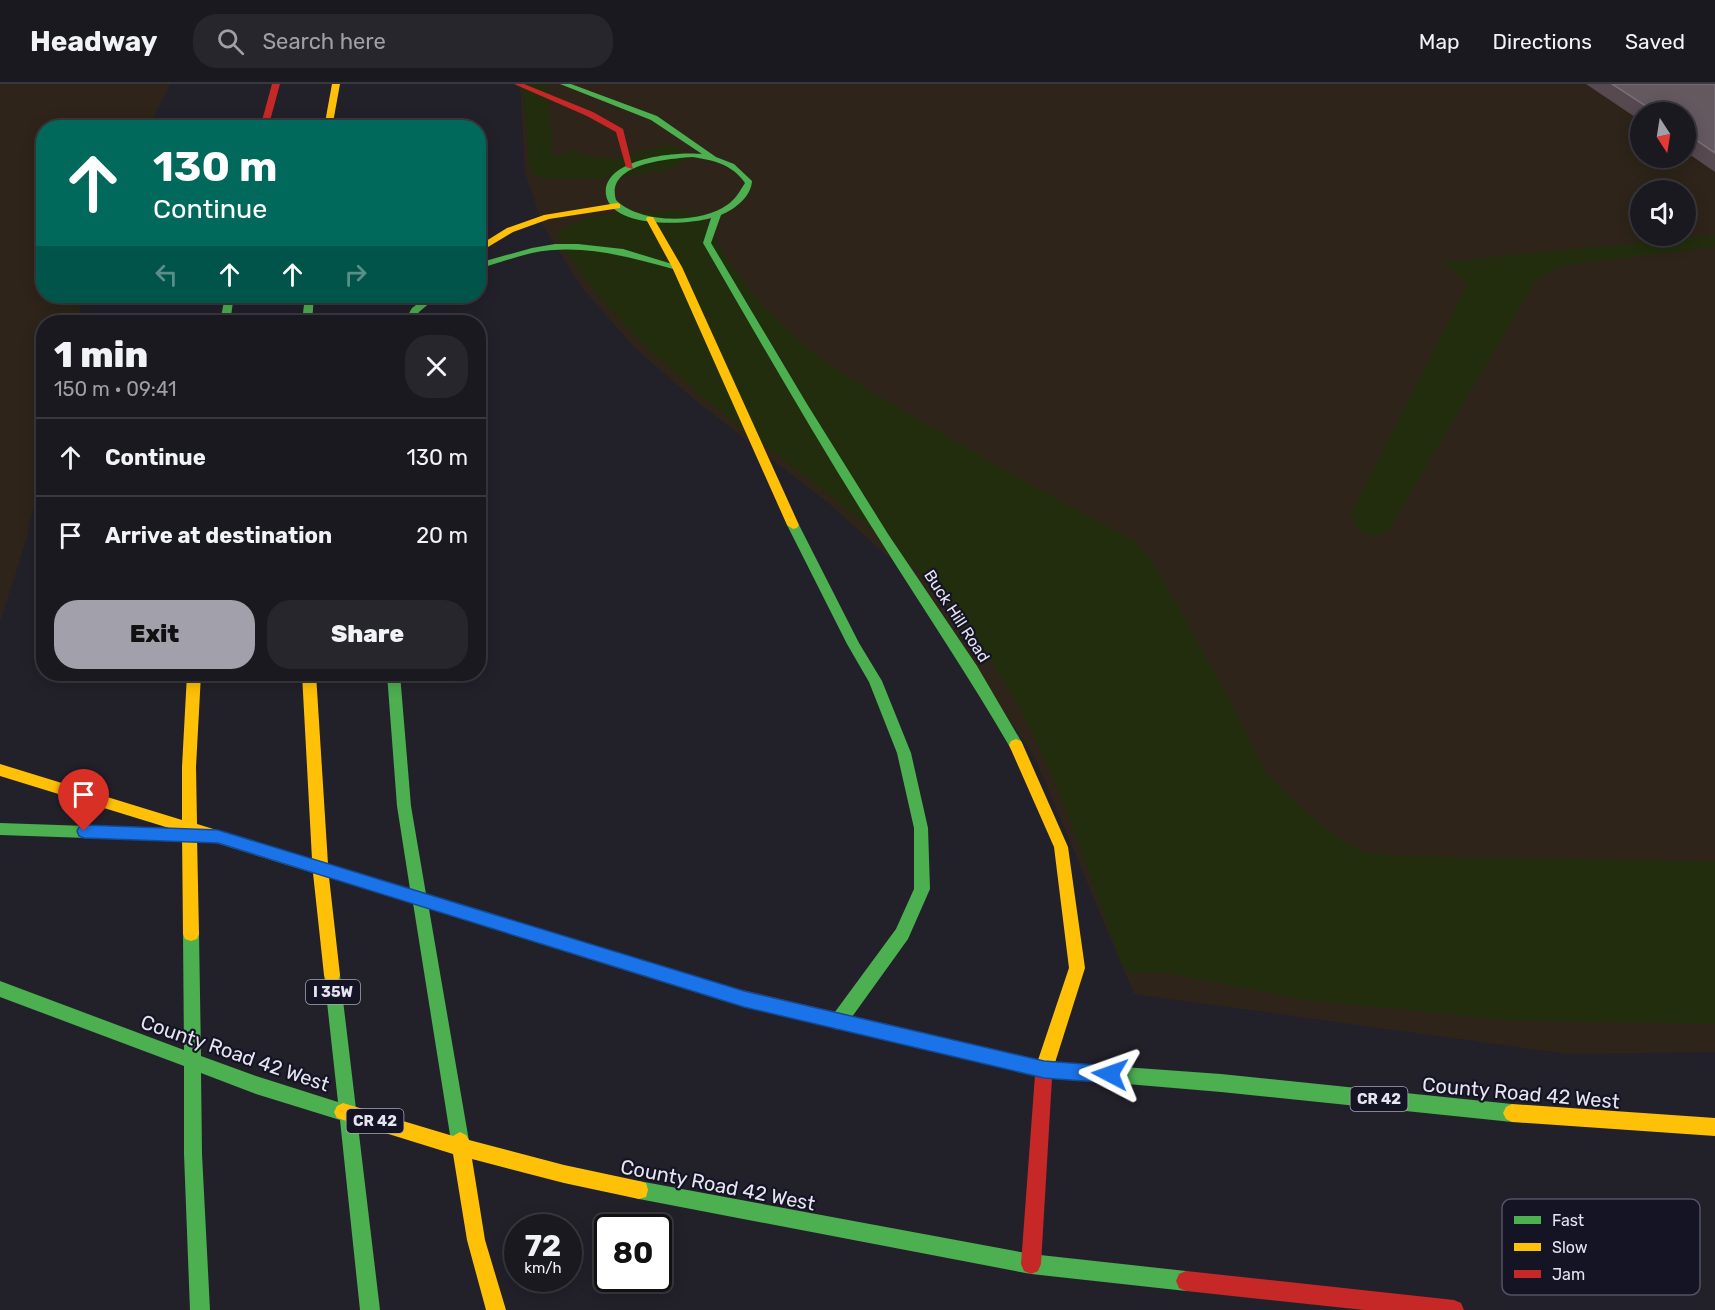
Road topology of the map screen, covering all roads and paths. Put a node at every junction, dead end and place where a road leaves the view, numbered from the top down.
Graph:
1 (276, 84) edge
2 (336, 84) edge
3 (518, 84) edge
4 (564, 84) edge
5 (266, 120) edge
6 (329, 120) edge
7 (713, 158) junction
8 (630, 166) junction
9 (617, 206) junction
10 (717, 214) junction
11 (650, 219) junction
12 (486, 245) edge
13 (486, 263) edge
14 (677, 267) junction
15 (424, 303) edge
16 (412, 315) edge
17 (194, 681) edge
18 (309, 681) edge
19 (394, 681) edge
20 (0, 770) edge
21 (0, 829) edge
22 (218, 837) junction
23 (0, 989) edge
24 (838, 1022) junction
25 (1044, 1069) junction
26 (1715, 1127) edge
27 (1030, 1264) junction
28 (1222, 1285) junction
29 (1223, 1302) dead end
30 (200, 1310) edge
31 (370, 1310) edge
32 (496, 1310) edge
33 (1454, 1310) edge

1 - 5 main road
2 - 6 main road
3 - 8 main road
4 - 7 main road
7 - 8 main road
7 - 10 main road
8 - 9 main road
9 - 11 main road
9 - 12 main road
10 - 11 main road
10 - 25 main road, Buck Hill Road
11 - 14 main road
13 - 14 main road
14 - 24 main road
15 - 16 main road
17 - 30 main road
18 - 31 main road, I 35W
19 - 32 main road
20 - 22 main road, County Road 42 West / CR 42
21 - 22 main road
22 - 24 main road, County Road 42 West / CR 42
23 - 27 main road, County Road 42 West / CR 42
24 - 25 main road, County Road 42 West / CR 42
25 - 26 main road, County Road 42 West / CR 42
25 - 27 main road
27 - 28 main road, County Road 42 West / CR 42
28 - 29 main road
28 - 33 main road, County Road 42 West / CR 42

